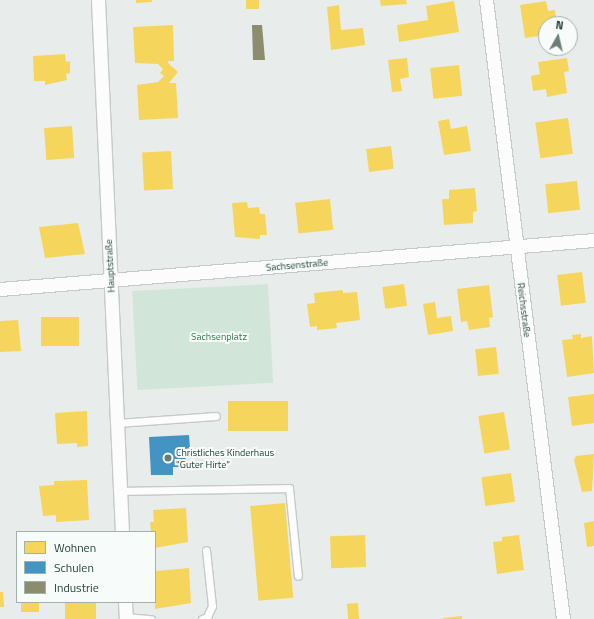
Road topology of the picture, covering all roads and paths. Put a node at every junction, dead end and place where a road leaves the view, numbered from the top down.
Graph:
1 (98, 0) edge
2 (486, 0) edge
3 (594, 240) edge
4 (516, 247) junction
5 (110, 280) junction
6 (0, 289) edge
7 (216, 416) dead end
8 (117, 423) junction
9 (120, 491) junction
10 (122, 531) edge
11 (206, 550) dead end
12 (298, 576) dead end
13 (125, 603) edge
14 (126, 618) edge
15 (151, 619) edge
16 (202, 619) edge
17 (563, 619) edge

1 - 5 street, Hauptstraße
2 - 4 street, Reichsstraße
3 - 4 street, Sachsenstraße
4 - 5 street, Sachsenstraße
4 - 17 street, Reichsstraße
5 - 6 street, Sachsenstraße
5 - 8 street, Hauptstraße
7 - 8 lane
8 - 9 street, Hauptstraße
9 - 10 street, Hauptstraße
9 - 12 lane
11 - 16 lane
13 - 14 street
14 - 15 lane

